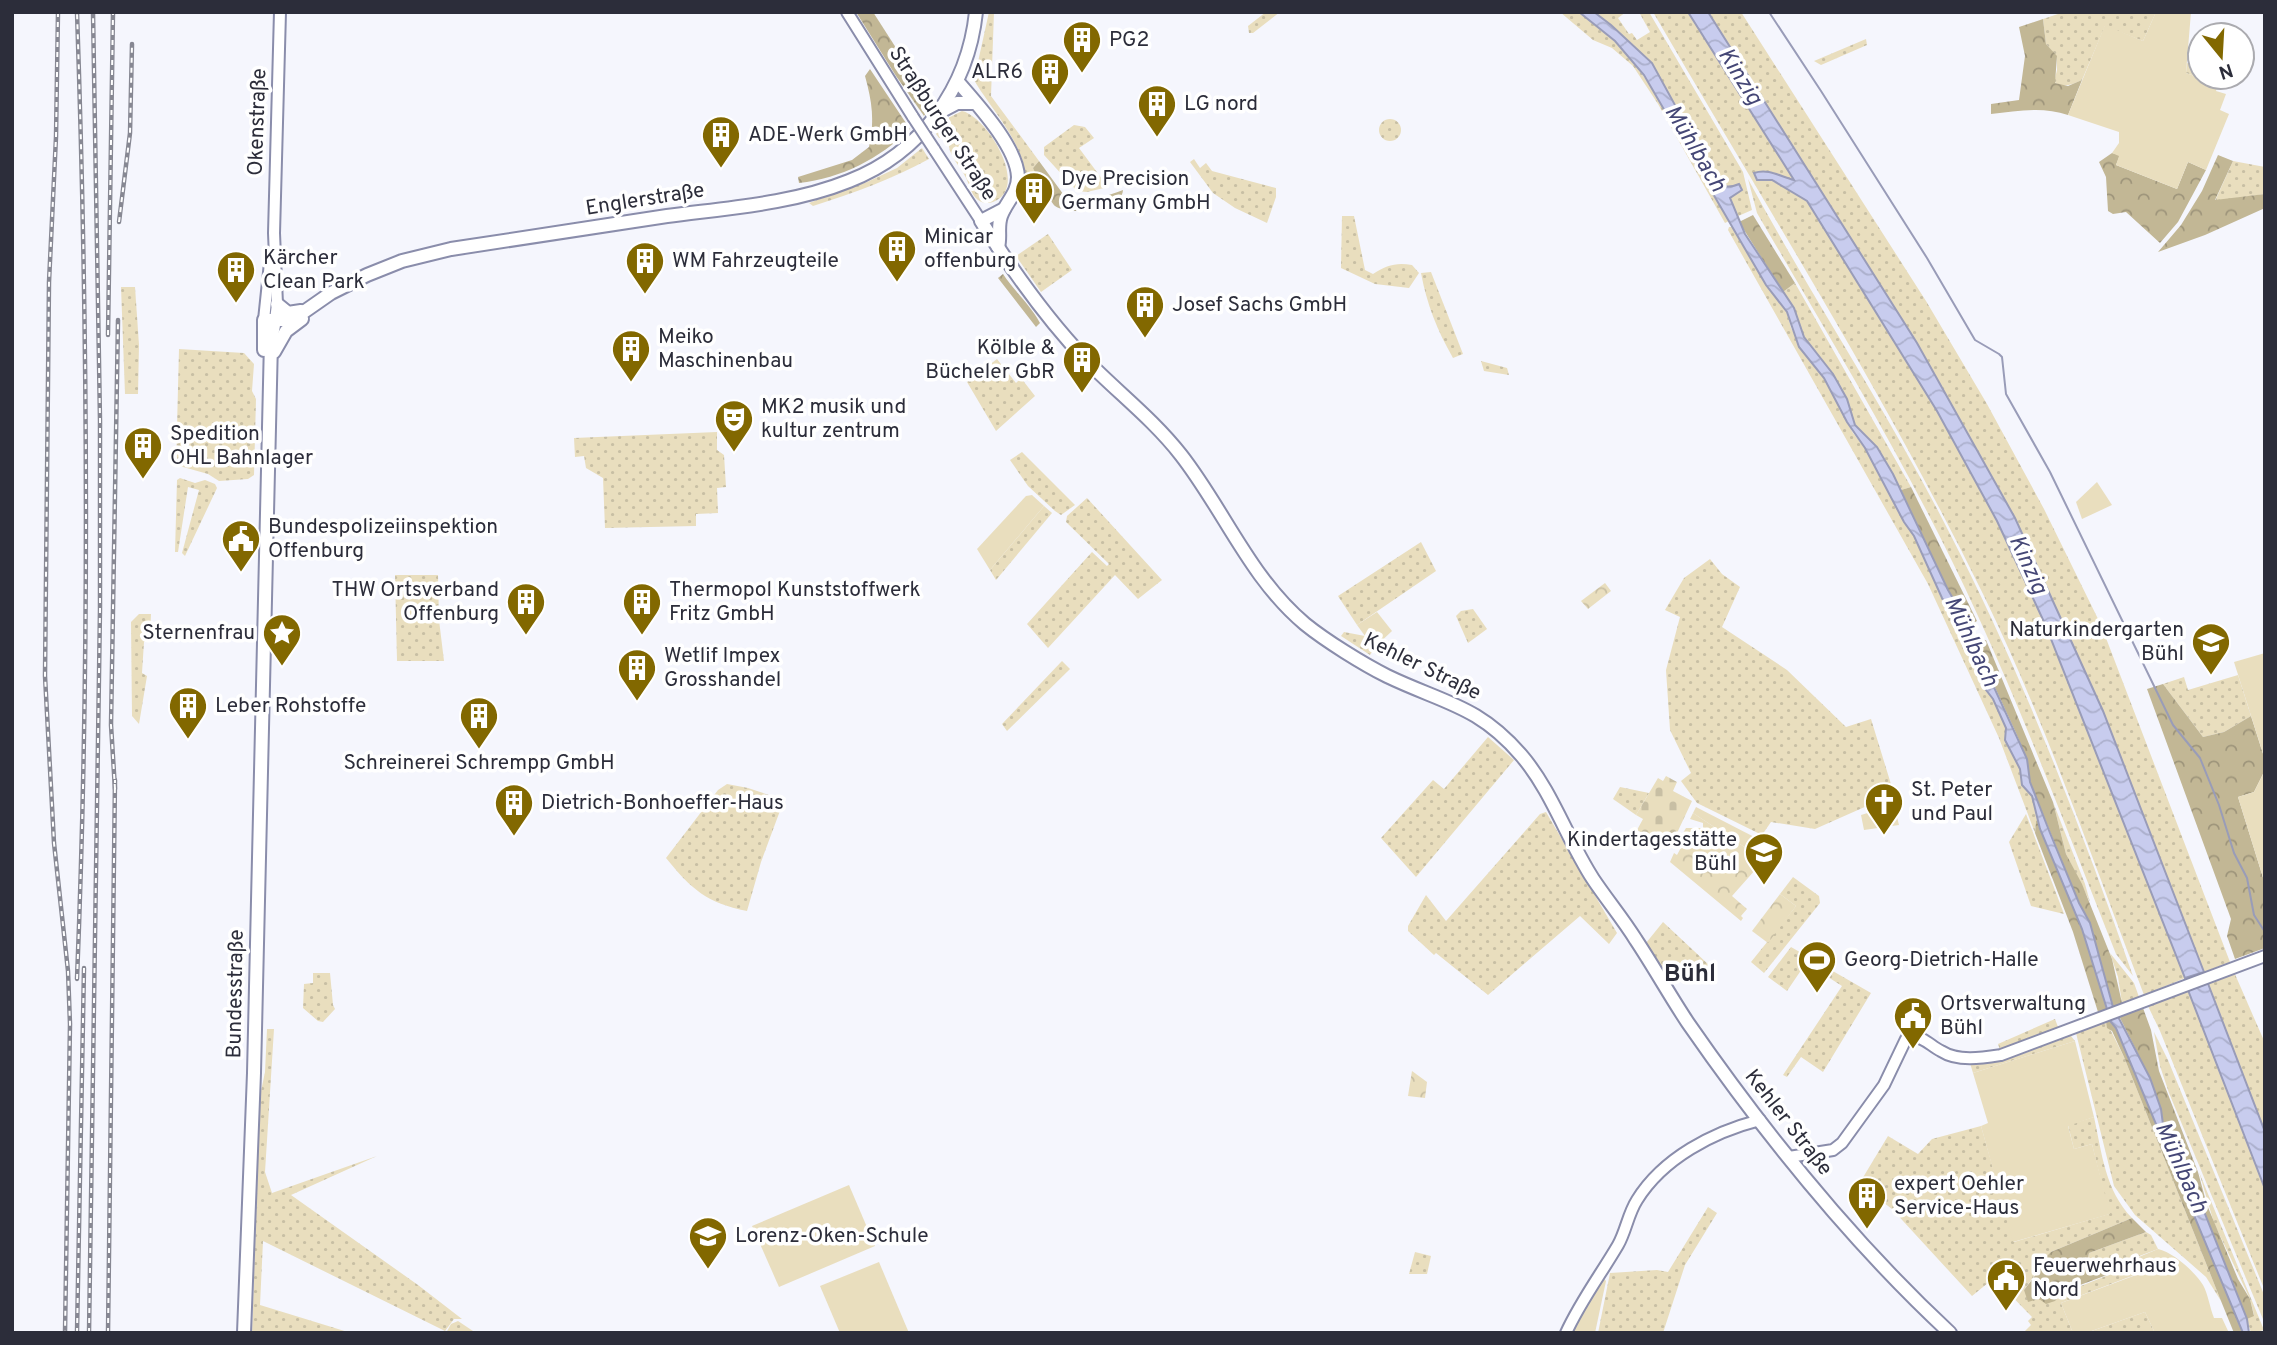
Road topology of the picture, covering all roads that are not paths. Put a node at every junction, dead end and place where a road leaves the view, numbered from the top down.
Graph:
1 (281, 12) edge
2 (847, 12) edge
3 (976, 12) edge
4 (958, 82) junction
5 (975, 103) junction
6 (939, 112) junction
7 (1004, 209) junction
8 (981, 221) junction
9 (274, 233) junction
10 (998, 247) junction
11 (276, 304) junction
12 (309, 310) junction
13 (268, 326) junction
14 (286, 331) junction
15 (271, 359) junction
16 (271, 402) junction
17 (265, 656) joint
18 (2265, 956) edge
19 (1760, 1121) junction
20 (1789, 1157) junction
21 (1568, 1328) edge
22 (244, 1333) edge
23 (1950, 1333) edge

1 - 9 street, Okenstraße
2 - 8 street, Straßburger Straße, bridge
3 - 4 main road, Englerstraße
4 - 5 main road
4 - 6 main road, Englerstraße
5 - 6 main road
5 - 7 main road
6 - 12 main road, Englerstraße
7 - 8 main road
7 - 10 main road
8 - 10 main road, Kehler Straße
9 - 11 street, Okenstraße
9 - 13 street, Okenstraße
10 - 19 main road, Kehler Straße
11 - 12 main road
11 - 13 street, Okenstraße
12 - 13 main road, Englerstraße
12 - 14 main road, Englerstraße
13 - 14 main road
13 - 15 main road, Okenstraße
13 - 16 main road, Okenstraße
14 - 15 main road, Englerstraße
15 - 16 main road, Okenstraße
16 - 17 main road, Okenstraße
17 - 22 main road, Bundesstraße
18 - 20 street
19 - 20 main road, Kehler Straße
19 - 21 street
20 - 23 main road, Kehler Straße

